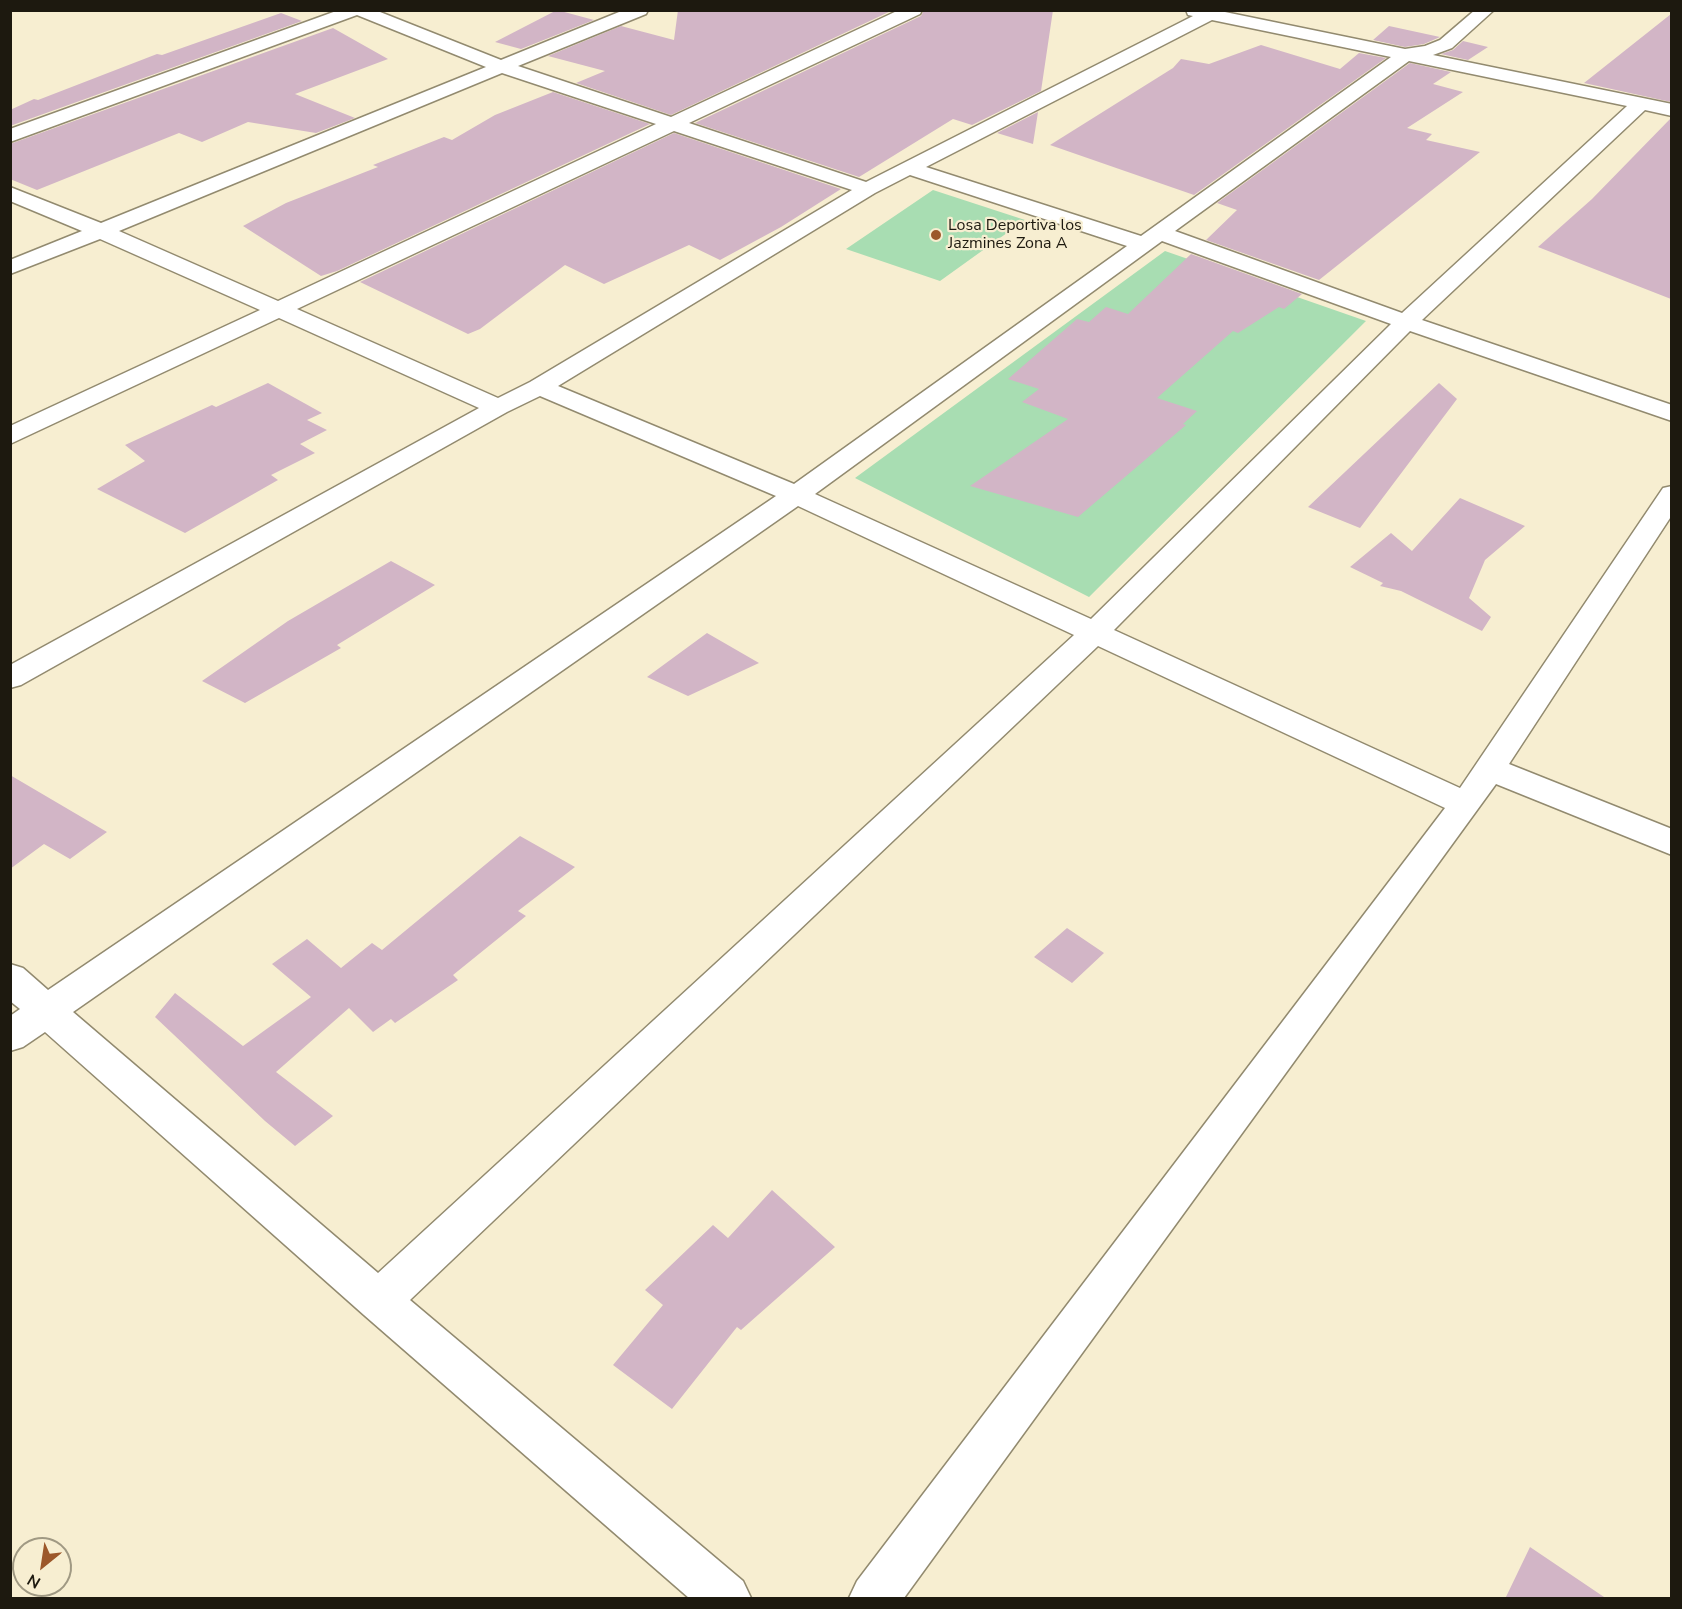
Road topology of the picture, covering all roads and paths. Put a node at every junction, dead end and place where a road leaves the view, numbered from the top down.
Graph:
1 (357, 10) edge
2 (640, 10) edge
3 (914, 10) edge
4 (1486, 10) edge
5 (1207, 12) edge
6 (1407, 54) junction
7 (501, 67) junction
8 (1642, 104) junction
9 (1671, 110) edge
10 (672, 126) junction
11 (10, 136) edge
12 (908, 168) junction
13 (868, 189) junction
14 (10, 194) edge
15 (101, 231) junction
16 (1151, 239) junction
17 (10, 268) edge
18 (276, 310) junction
19 (1406, 322) junction
20 (539, 387) junction
21 (498, 407) junction
22 (1671, 414) edge
23 (10, 436) edge
24 (1671, 494) edge
25 (796, 495) junction
26 (1094, 633) junction
27 (10, 678) edge
28 (1491, 769) junction
29 (1466, 804) junction
30 (1671, 843) edge
31 (10, 978) edge
32 (45, 1010) junction
33 (10, 1036) edge
34 (379, 1301) junction
35 (726, 1599) edge
36 (874, 1599) edge

1 - 7 street
1 - 11 street
2 - 7 street
3 - 10 street
4 - 6 street
5 - 6 street
5 - 12 street
6 - 8 street
6 - 16 street
7 - 10 street
7 - 15 street
8 - 9 street
8 - 19 street
10 - 13 street
10 - 18 street
12 - 13 street
12 - 16 street
13 - 20 street
14 - 15 street
15 - 17 street
15 - 18 street
16 - 19 street
16 - 25 street
18 - 21 street
18 - 23 street
19 - 22 street
19 - 26 street
20 - 21 street
20 - 25 street
21 - 27 street
24 - 28 street
25 - 26 street
25 - 32 street
26 - 29 street
26 - 34 street
28 - 29 street
28 - 30 street
29 - 36 street
31 - 32 street
32 - 33 street
32 - 34 street
34 - 35 street

